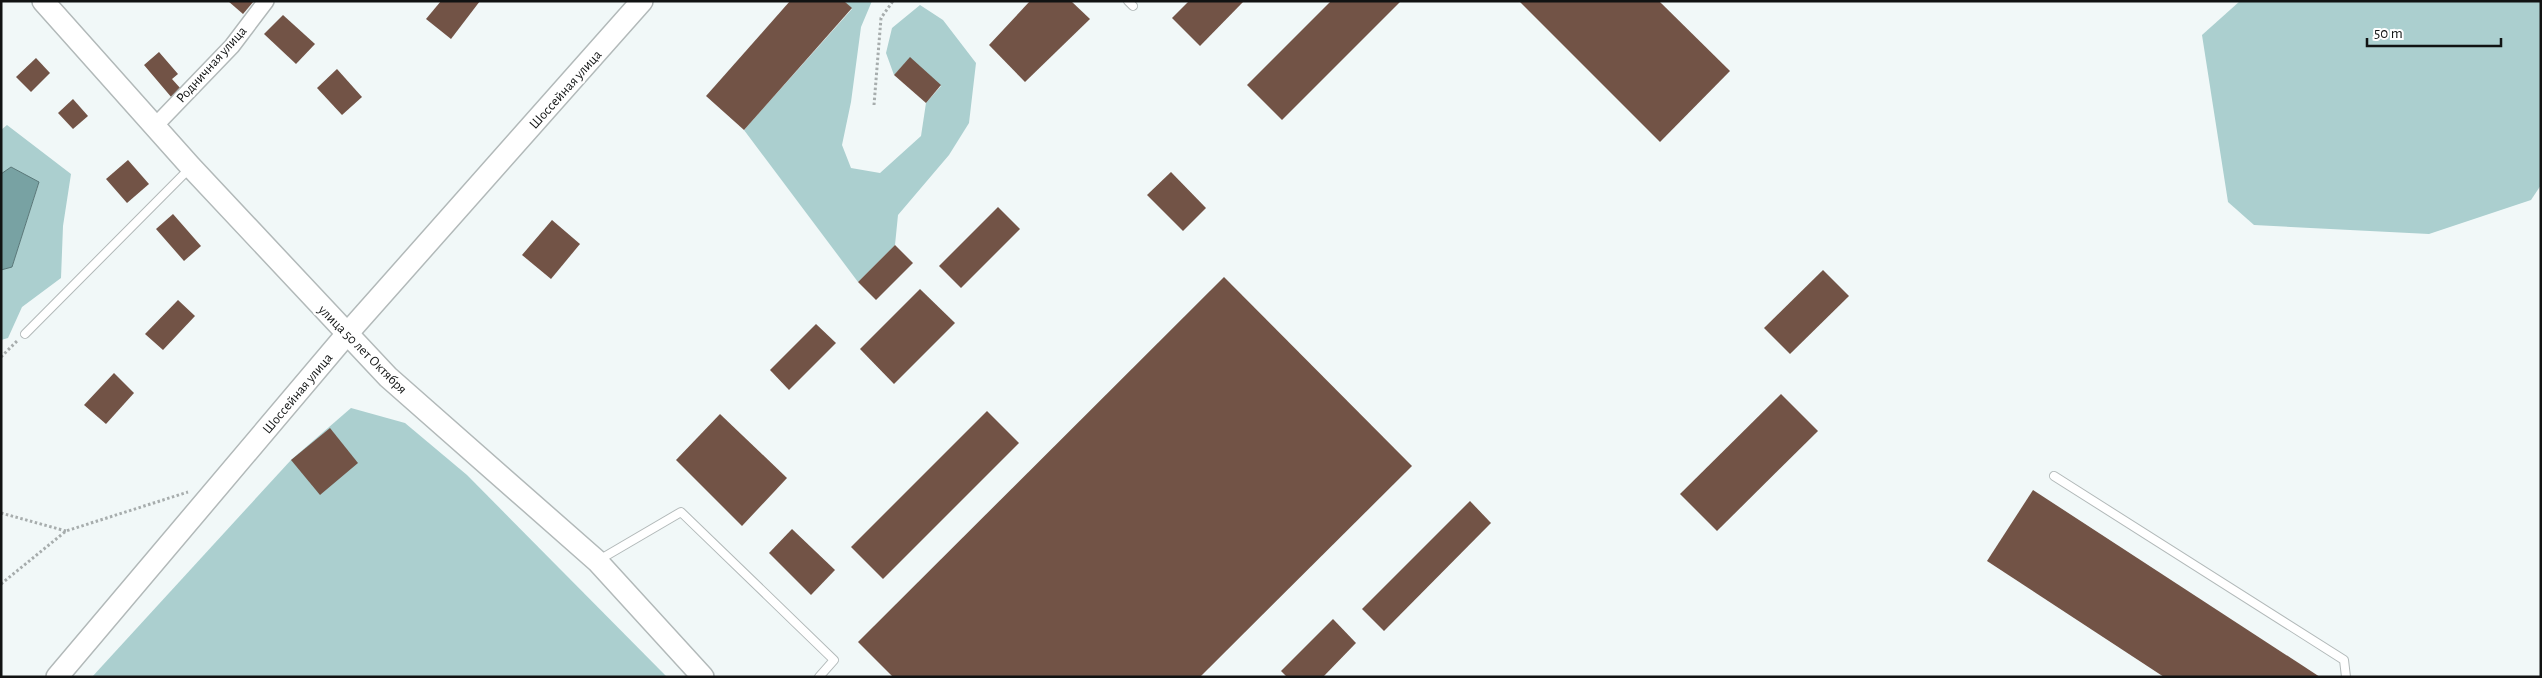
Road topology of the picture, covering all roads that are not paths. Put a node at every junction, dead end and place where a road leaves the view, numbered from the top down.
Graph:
1 (42, 1) edge
2 (266, 1) edge
3 (642, 1) edge
4 (155, 126) junction
5 (191, 166) junction
6 (25, 334) road end
7 (346, 335) junction
8 (2054, 476) dead end
9 (597, 561) junction
10 (57, 677) edge
11 (703, 677) edge
12 (819, 677) edge
13 (2346, 677) edge

1 - 4 main road, улица 50 лет Октября
2 - 4 street, Родничная улица
3 - 7 main road, Шоссейная улица
4 - 5 main road, улица 50 лет Октября
5 - 6 lane
5 - 7 main road, улица 50 лет Октября
7 - 9 main road, улица 50 лет Октября
7 - 10 main road, Шоссейная улица
8 - 13 lane
9 - 11 main road, улица 50 лет Октября
9 - 12 lane

